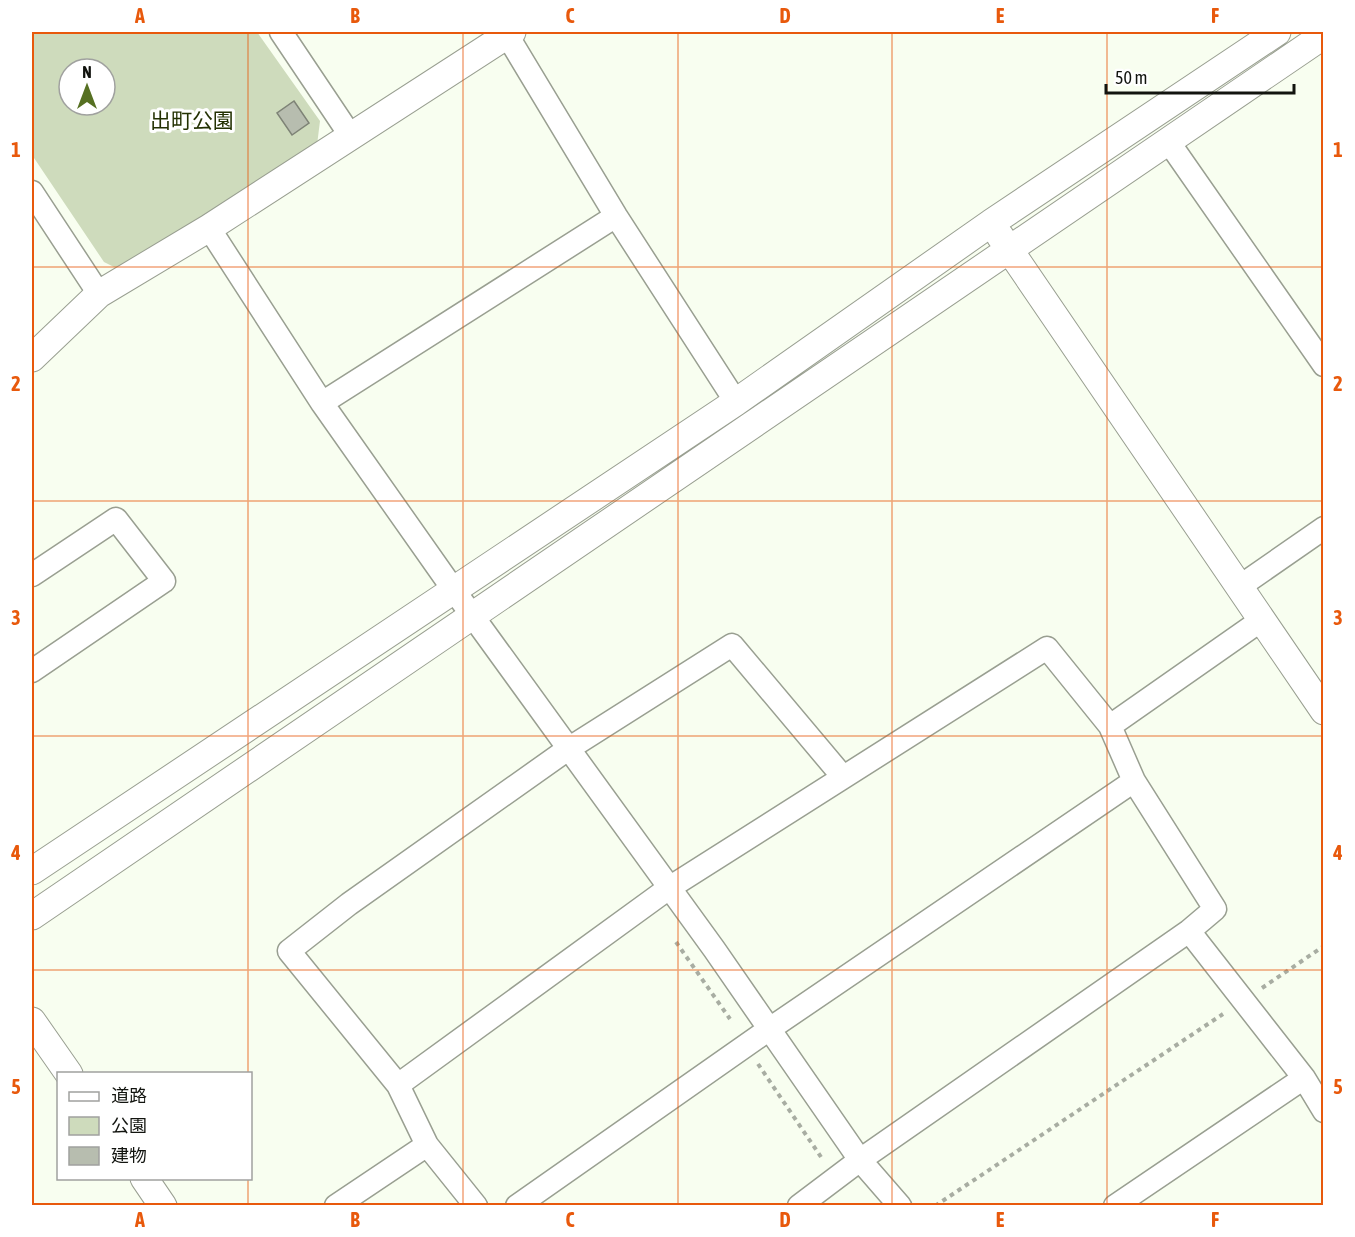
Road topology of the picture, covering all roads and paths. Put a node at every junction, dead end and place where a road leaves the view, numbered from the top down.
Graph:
1 (283, 32) edge
2 (510, 33) edge
3 (1323, 34) edge
4 (1261, 36) edge
5 (1274, 68) junction
6 (350, 135) junction
7 (1168, 141) junction
8 (32, 192) edge
9 (616, 216) junction
10 (990, 223) junction
11 (209, 228) junction
12 (1009, 249) junction
13 (99, 294) junction
14 (32, 358) edge
15 (1323, 365) edge
16 (736, 402) junction
17 (322, 403) junction
18 (1323, 528) edge
19 (32, 575) edge
20 (1239, 587) junction
21 (453, 589) junction
22 (472, 615) junction
23 (1260, 621) junction
24 (32, 671) edge
25 (1323, 711) edge
26 (1110, 726) junction
27 (568, 749) junction
28 (843, 777) junction
29 (1134, 782) junction
30 (32, 871) edge
31 (669, 888) junction
32 (32, 916) edge
33 (1189, 931) junction
34 (676, 941) dead end
35 (1323, 946) edge
36 (1243, 1000) junction
37 (730, 1019) dead end
38 (32, 1021) edge
39 (768, 1030) junction
40 (752, 1056) dead end
41 (68, 1072) edge
42 (1304, 1078) junction
43 (398, 1085) junction
44 (1323, 1111) edge
45 (427, 1145) junction
46 (821, 1156) dead end
47 (860, 1160) junction
48 (145, 1180) edge
49 (163, 1206) edge
50 (336, 1206) edge
51 (476, 1206) edge
52 (517, 1206) edge
53 (799, 1206) edge
54 (900, 1206) edge
55 (935, 1206) edge
56 (1114, 1206) edge

1 - 6 street
2 - 6 street
2 - 9 street
3 - 5 street
4 - 5 street
4 - 10 street
5 - 7 street
6 - 11 street
7 - 12 street
7 - 15 street
8 - 13 street
9 - 16 street
9 - 17 street
10 - 12 street
10 - 16 street
11 - 13 street
11 - 17 street
12 - 20 street
12 - 22 street
13 - 14 street
16 - 21 street
17 - 21 street
18 - 20 street
19 - 24 street
20 - 23 street
21 - 22 street
21 - 30 street
22 - 27 street
22 - 32 street
23 - 25 street
23 - 26 street
26 - 28 street
26 - 29 street
27 - 28 street
27 - 31 street
27 - 43 street
28 - 31 street
29 - 33 street
29 - 39 street
31 - 39 street
31 - 43 street
33 - 36 street
33 - 47 street
34 - 37 path
35 - 36 path
36 - 42 street
36 - 55 path
38 - 41 street
39 - 47 street
39 - 52 street
40 - 46 path
42 - 44 street
42 - 56 street
43 - 45 street
45 - 50 street
45 - 51 street
47 - 53 street
47 - 54 street
48 - 49 street

